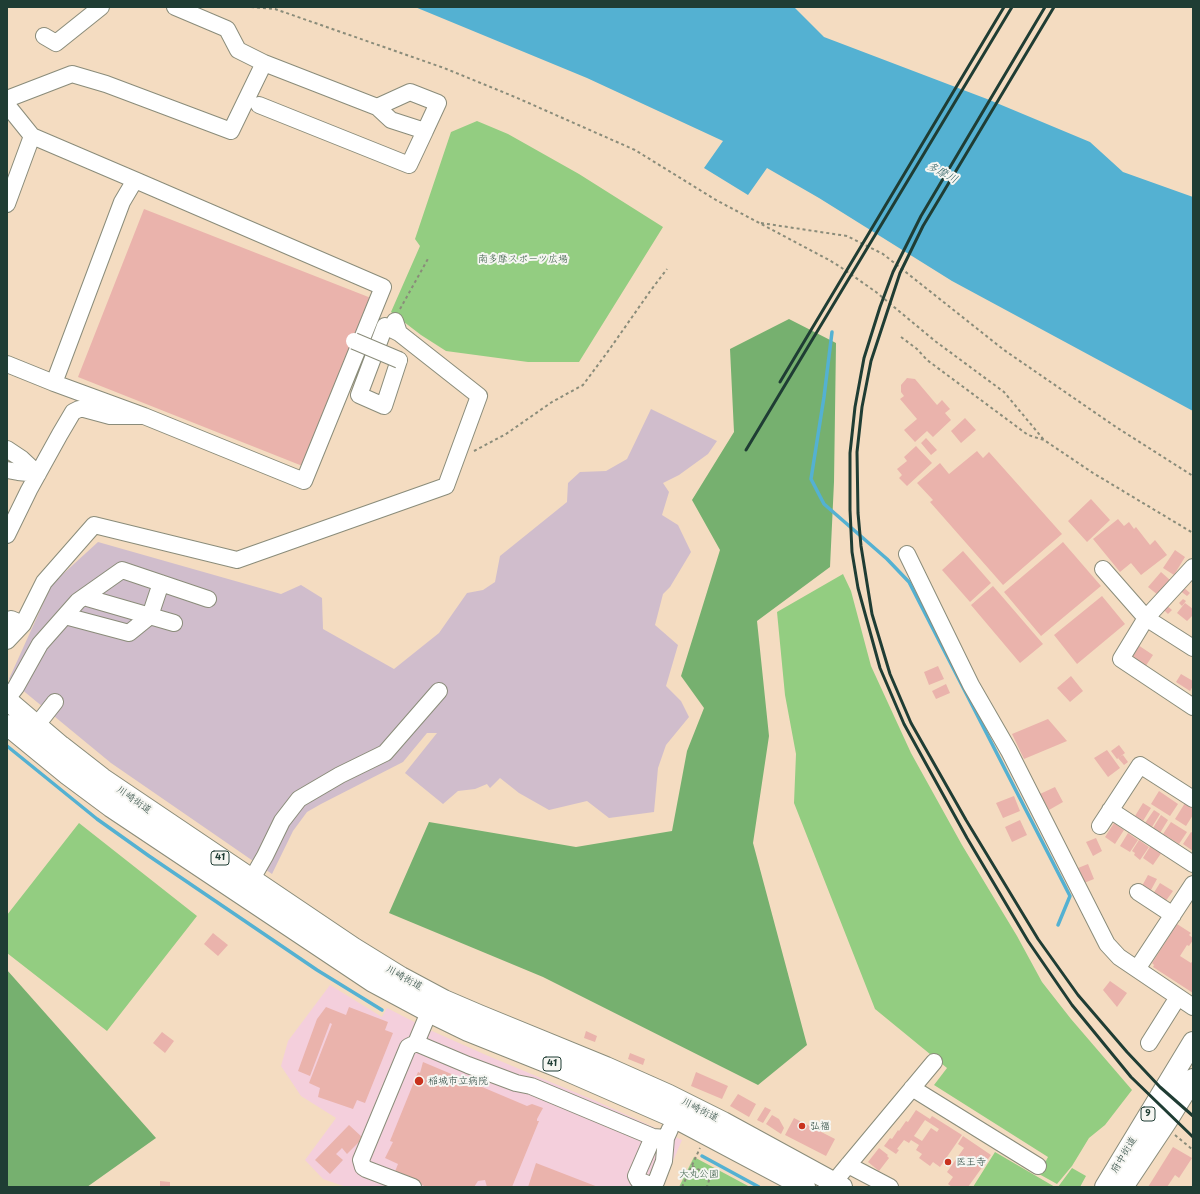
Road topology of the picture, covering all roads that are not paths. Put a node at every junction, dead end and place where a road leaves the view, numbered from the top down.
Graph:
1 (101, 7) edge
2 (175, 7) edge
3 (44, 36) dead end
4 (264, 62) junction
5 (7, 99) edge
6 (7, 105) edge
7 (259, 105) dead end
8 (376, 107) junction
9 (424, 131) junction
10 (32, 136) junction
11 (135, 180) junction
12 (7, 204) edge
13 (354, 341) dead end
14 (7, 364) edge
15 (54, 383) junction
16 (144, 416) junction
17 (7, 449) edge
18 (7, 470) edge
19 (38, 474) junction
20 (7, 535) edge
21 (907, 554) dead end
22 (1193, 567) edge
23 (1103, 569) dead end
24 (160, 583) junction
25 (84, 597) junction
26 (208, 599) dead end
27 (65, 616) junction
28 (150, 616) junction
29 (1146, 618) junction
30 (15, 623) edge
31 (174, 623) dead end
32 (7, 641) edge
33 (1193, 648) edge
34 (438, 691) dead end
35 (7, 700) edge
36 (55, 702) dead end
37 (1193, 707) edge
38 (7, 725) edge
39 (30, 732) junction
40 (1193, 799) edge
41 (1110, 810) junction
42 (1100, 826) dead end
43 (1193, 864) edge
44 (1193, 884) edge
45 (247, 888) junction
46 (1138, 892) dead end
47 (1173, 915) junction
48 (1138, 969) junction
49 (1178, 997) junction
50 (444, 1000) junction
51 (1193, 1007) edge
52 (429, 1012) junction
53 (1193, 1042) edge
54 (416, 1043) junction
55 (1149, 1043) dead end
56 (934, 1062) dead end
57 (1193, 1079) edge
58 (912, 1088) junction
59 (679, 1110) junction
60 (848, 1165) junction
61 (1038, 1166) dead end
62 (836, 1185) edge
63 (413, 1187) edge
64 (805, 1187) edge
65 (890, 1187) edge
66 (1105, 1187) edge
67 (1123, 1187) edge

1 - 3 street
2 - 4 street
4 - 5 street
4 - 8 street
6 - 10 street
7 - 9 street
8 - 9 street
8 - 9 street
10 - 11 street
10 - 12 street
11 - 15 street
11 - 16 street
13 - 30 street, bridge
14 - 15 street
15 - 16 street
16 - 19 street
17 - 19 street
18 - 19 street
19 - 20 street
21 - 48 street
22 - 29 street
23 - 29 street
24 - 25 street
24 - 26 street
24 - 28 street
25 - 27 street
25 - 28 street
27 - 28 street
27 - 35 street
28 - 31 street
29 - 33 street
29 - 37 street
30 - 32 street
34 - 45 street
35 - 39 main road, 川崎街道 / 41
36 - 39 street
38 - 39 main road, 川崎街道 / 41
39 - 45 main road, 川崎街道 / 41
40 - 41 street
41 - 42 street
41 - 43 street
44 - 47 street
45 - 50 main road, 川崎街道 / 41
45 - 52 main road, 川崎街道 / 41
46 - 47 street
47 - 48 street
48 - 49 street
49 - 51 street
49 - 55 street
50 - 52 street
50 - 59 main road, 川崎街道 / 41
52 - 54 street
52 - 59 main road, 川崎街道 / 41
53 - 66 main road, 府中街道 / 9
54 - 59 street
54 - 63 street
56 - 58 street
57 - 67 main road, 府中街道 / 9
58 - 60 street
58 - 61 street
59 - 62 main road, 川崎街道 / 41
59 - 64 main road, 川崎街道 / 41
60 - 62 street
60 - 65 street

